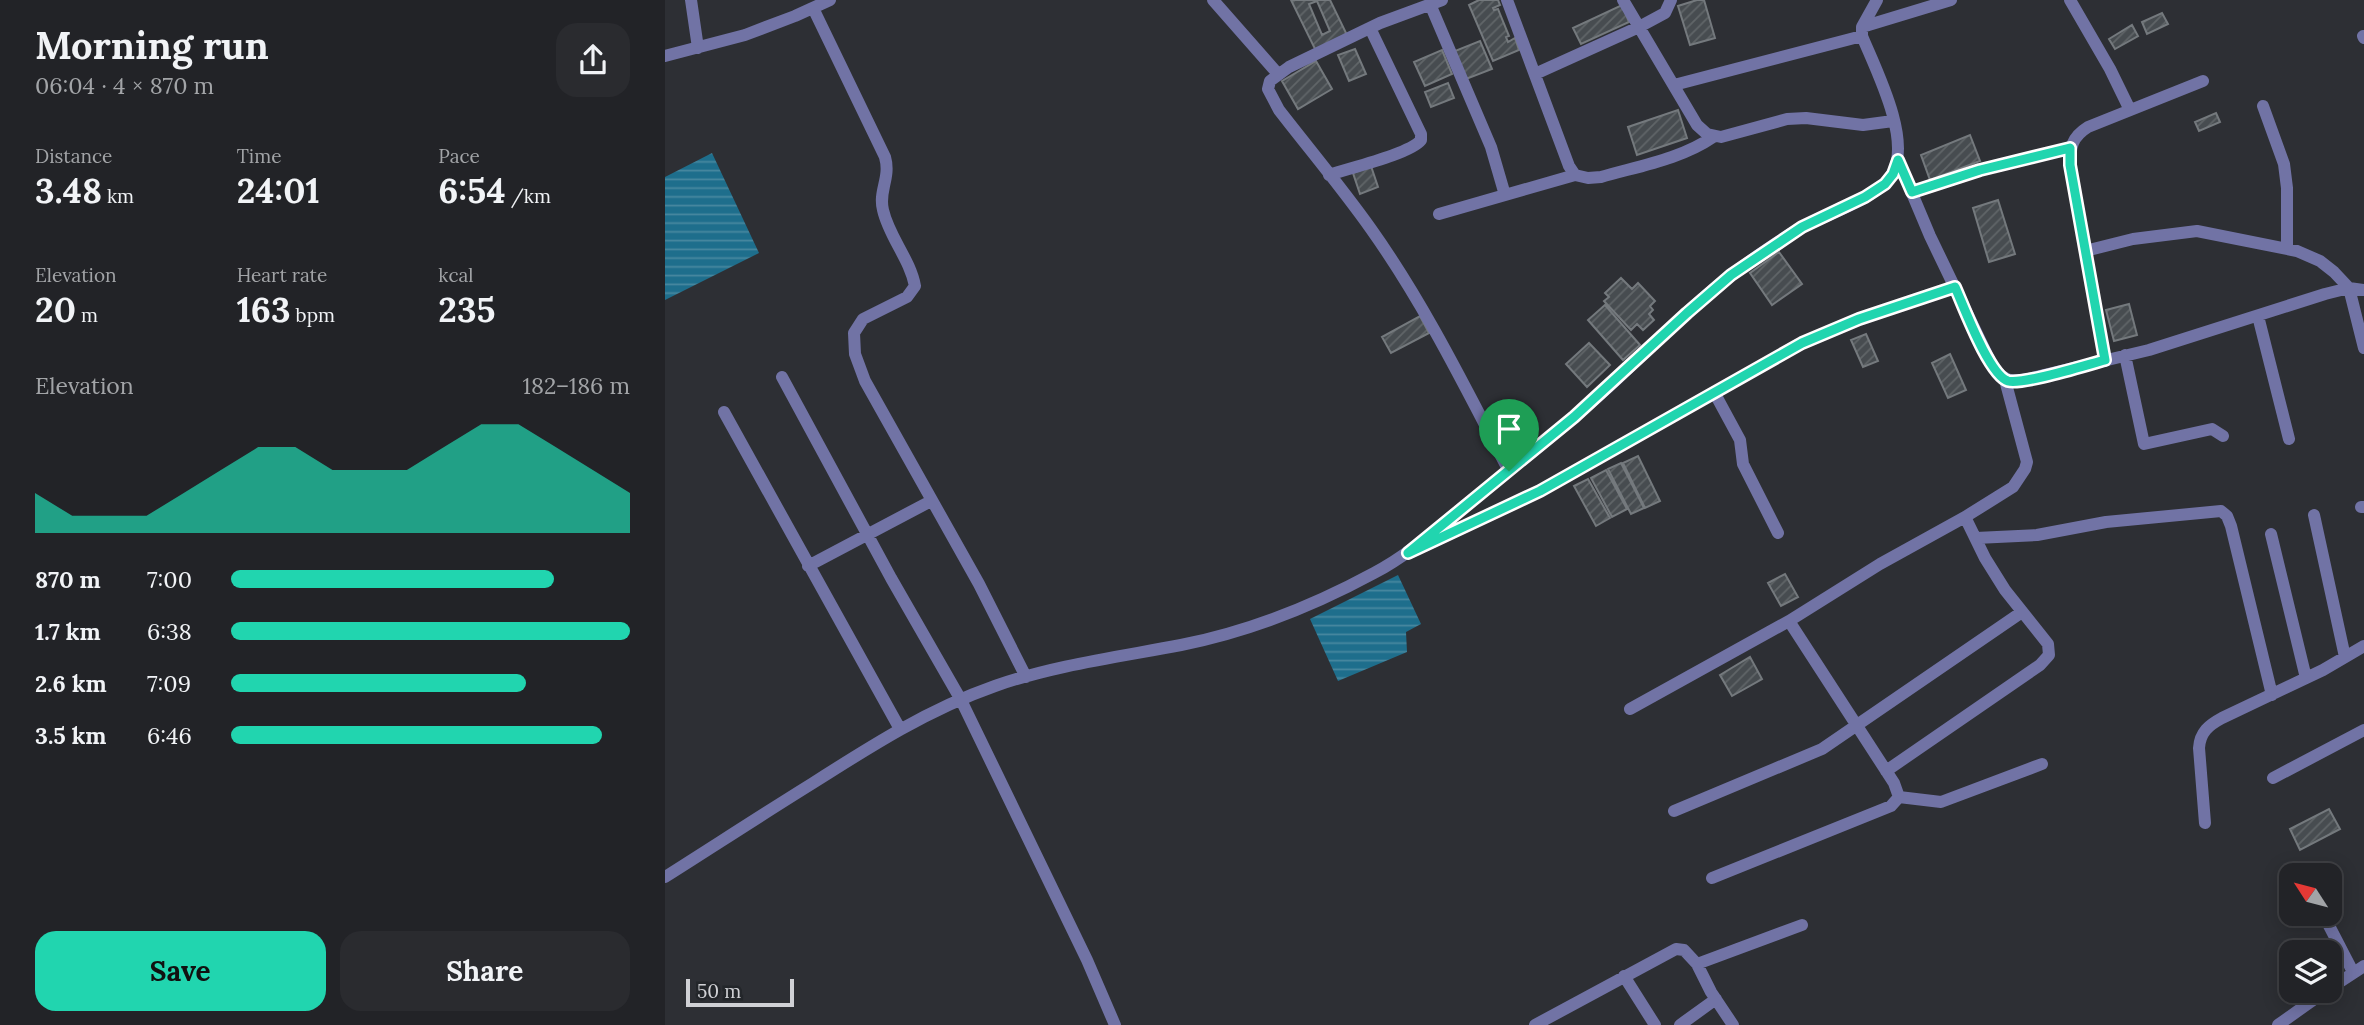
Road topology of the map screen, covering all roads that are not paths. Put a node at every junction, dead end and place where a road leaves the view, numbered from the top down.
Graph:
1 (691, 0) edge
2 (830, 0) edge
3 (1213, 0) edge
4 (1507, 0) edge
5 (1623, 0) edge
6 (1671, 0) edge
7 (1877, 0) edge
8 (1951, 0) edge
9 (2070, 0) edge
10 (1436, 2) edge
11 (813, 8) junction
12 (1639, 27) junction
13 (1370, 28) junction
14 (1862, 32) junction
15 (698, 48) junction
16 (665, 56) edge
17 (1278, 74) junction
18 (1535, 75) junction
19 (2203, 81) dead end
20 (1674, 85) junction
21 (2263, 106) dead end
22 (2130, 110) junction
23 (1893, 121) junction
24 (1713, 136) junction
25 (2070, 148) junction
26 (1898, 160) junction
27 (1329, 175) junction
28 (1575, 176) junction
29 (1912, 192) junction
30 (1505, 195) junction
31 (1439, 214) dead end
32 (2287, 249) junction
33 (2085, 251) junction
34 (1955, 287) junction
35 (2349, 288) junction
36 (2364, 290) edge
37 (2258, 316) junction
38 (2364, 348) edge
39 (2125, 355) junction
40 (2105, 360) junction
41 (782, 377) dead end
42 (2005, 380) junction
43 (1714, 392) junction
44 (724, 412) dead end
45 (2223, 436) dead end
46 (2289, 439) dead end
47 (1509, 471) junction
48 (931, 500) junction
49 (2313, 515) dead end
50 (1965, 517) junction
51 (1779, 533) dead end
52 (867, 534) junction
53 (2271, 534) dead end
54 (1976, 538) junction
55 (1408, 553) junction
56 (808, 566) junction
57 (2022, 612) junction
58 (1790, 621) junction
59 (2364, 646) edge
60 (2345, 657) junction
61 (1026, 677) junction
62 (2306, 678) junction
63 (2272, 695) junction
64 (961, 700) junction
65 (1630, 709) dead end
66 (1857, 726) junction
67 (900, 729) junction
68 (2364, 730) edge
69 (2042, 764) dead end
70 (1886, 771) junction
71 (2273, 778) dead end
72 (1899, 797) junction
73 (1674, 811) dead end
74 (2205, 823) dead end
75 (665, 877) edge
76 (1712, 878) dead end
77 (1802, 925) dead end
78 (2331, 926) edge
79 (1697, 964) junction
80 (2359, 969) edge
81 (1624, 976) junction
82 (2342, 981) edge
83 (1716, 999) junction
84 (2311, 1003) edge
85 (1560, 1012) junction
86 (2287, 1022) edge
87 (1115, 1025) edge
88 (1535, 1025) edge
89 (1567, 1025) edge
90 (1655, 1025) edge
91 (1680, 1025) edge
92 (1733, 1025) edge

1 - 15 street
2 - 11 street
3 - 17 street
4 - 18 street
5 - 12 street
6 - 12 street
7 - 14 street
8 - 14 street
9 - 22 street
10 - 13 street
10 - 30 street
11 - 15 street
11 - 48 street
12 - 18 street
12 - 20 street
13 - 17 street
13 - 27 street
14 - 20 street
14 - 23 street
15 - 16 street
17 - 27 street
18 - 28 street
19 - 22 street
20 - 24 street
21 - 32 street
22 - 25 street
23 - 24 street
23 - 26 street
24 - 28 street
25 - 29 street
25 - 33 street
26 - 29 street
26 - 47 street
27 - 47 street
28 - 30 street
29 - 34 street
30 - 31 street
32 - 33 street
32 - 35 street
33 - 40 street
34 - 42 street
34 - 43 street
35 - 36 street
35 - 37 street
35 - 38 street
37 - 39 street
37 - 46 street
39 - 40 street
39 - 45 street
40 - 42 street
41 - 52 street
42 - 50 street
43 - 51 street
43 - 55 street
44 - 56 street
47 - 55 street
48 - 52 street
48 - 61 street
49 - 60 street
50 - 54 street
50 - 58 street
52 - 56 street
52 - 64 street
53 - 62 street
54 - 57 street
54 - 63 street
55 - 61 street
56 - 67 street
57 - 66 street
57 - 70 street
58 - 65 street
58 - 66 street
59 - 60 street
60 - 62 street
61 - 64 street
62 - 63 street
63 - 74 street
64 - 67 street
64 - 87 street
66 - 70 street
66 - 73 street
67 - 75 street
68 - 71 street
69 - 72 street
70 - 72 street
72 - 76 street
77 - 79 street
78 - 80 street
79 - 81 street
79 - 83 street
80 - 82 street
81 - 85 street
81 - 90 street
83 - 91 street
83 - 92 street
84 - 86 street
85 - 88 street
85 - 89 street

